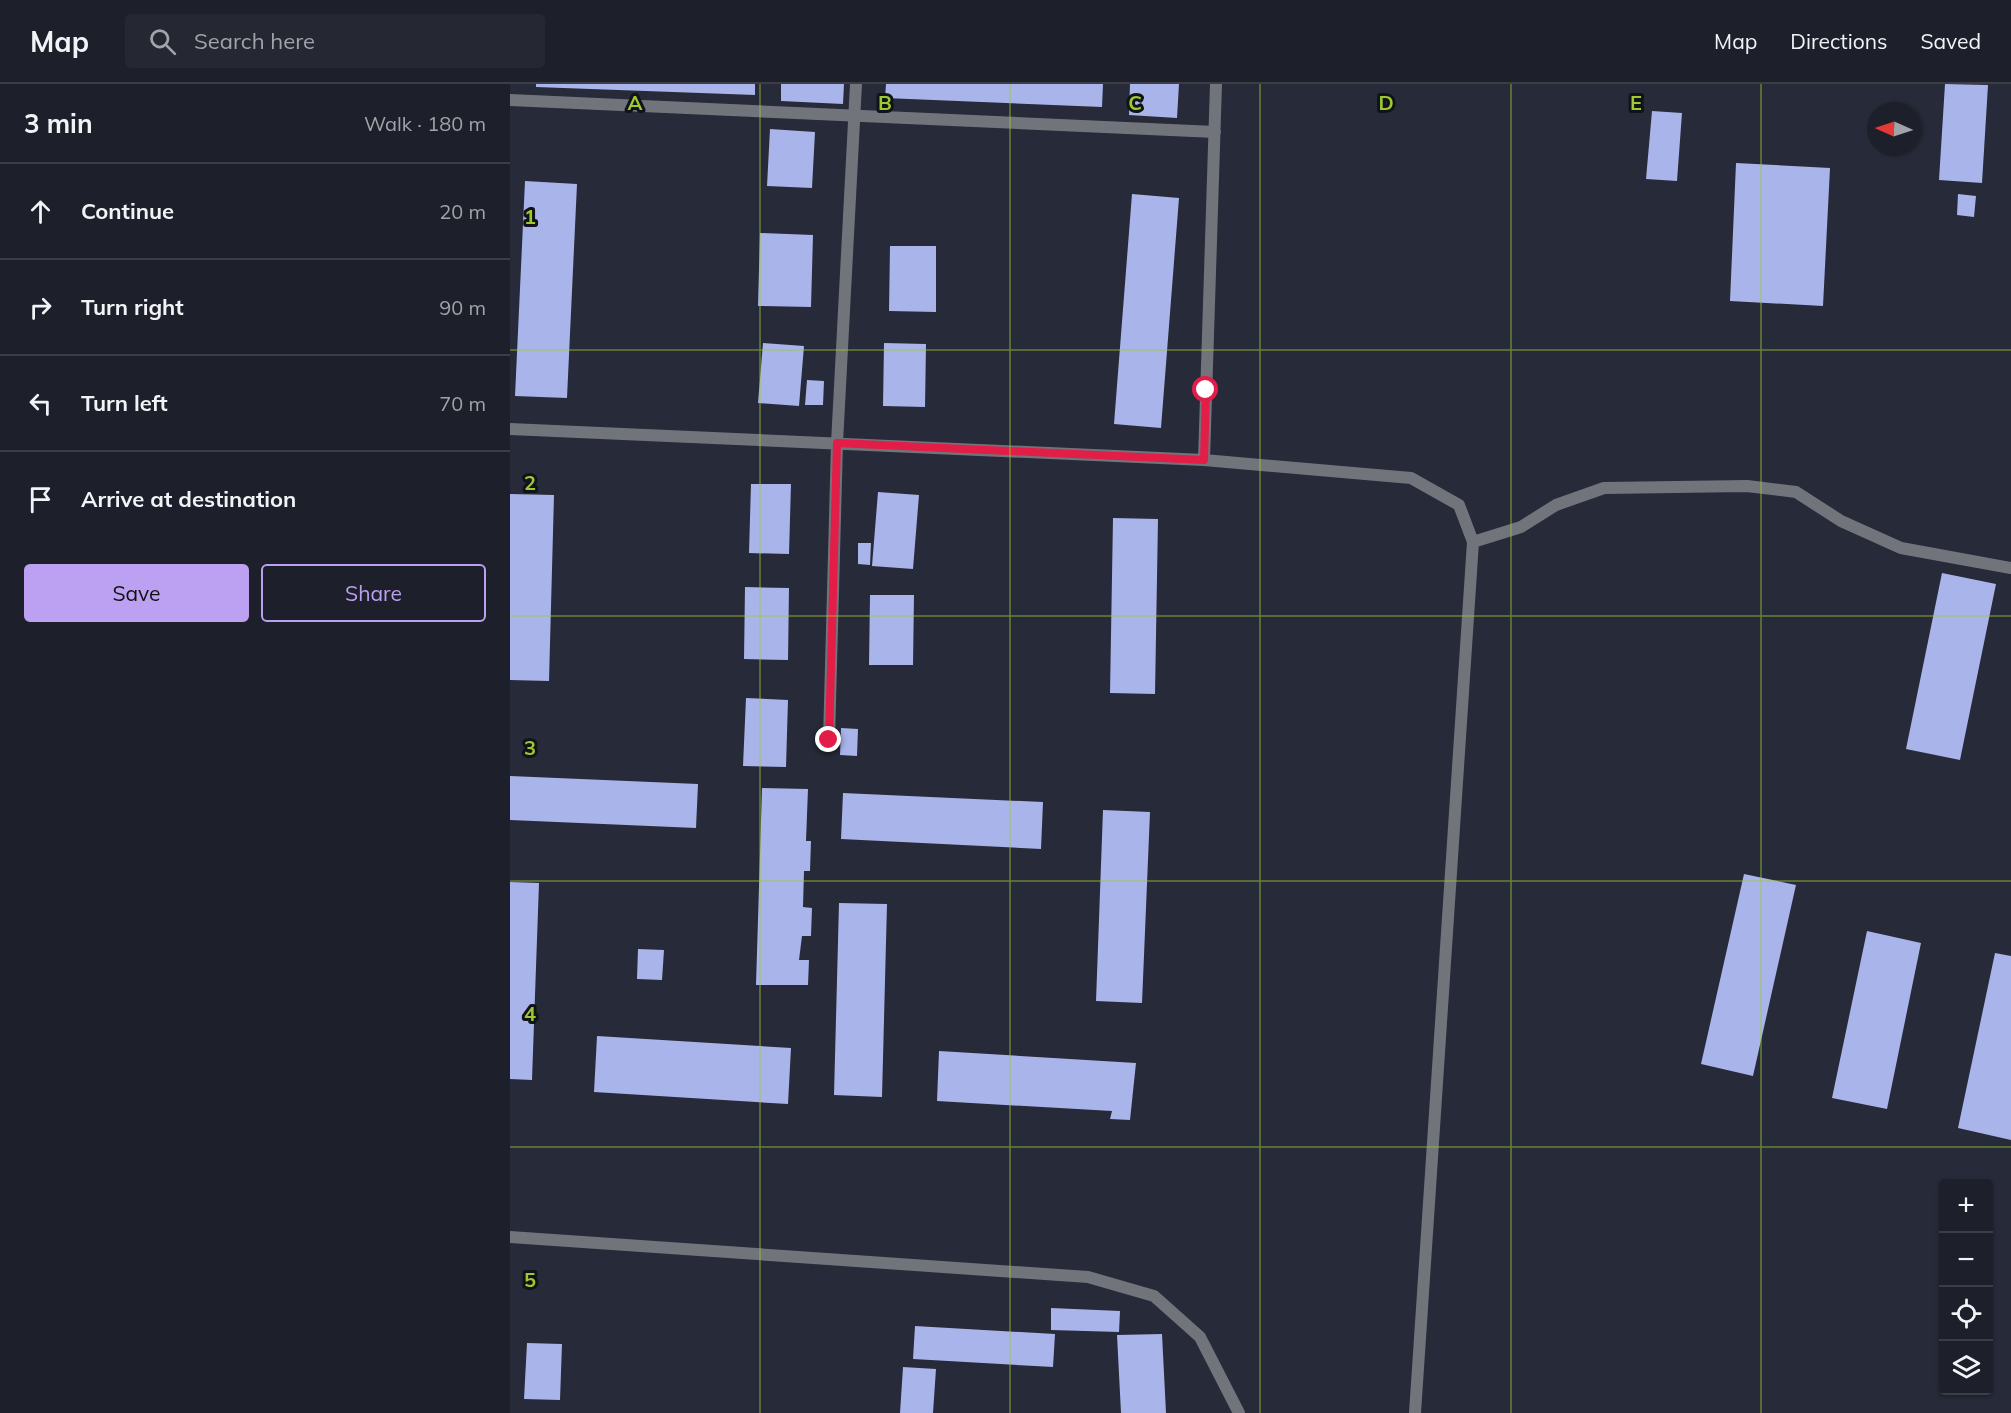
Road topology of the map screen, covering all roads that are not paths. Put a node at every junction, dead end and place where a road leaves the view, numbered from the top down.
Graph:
1 (856, 84) edge
2 (1216, 84) edge
3 (510, 100) edge
4 (855, 116) junction
5 (1215, 132) junction
6 (510, 429) edge
7 (837, 443) junction
8 (1204, 460) junction
9 (1473, 542) junction
10 (2011, 568) edge
11 (829, 740) dead end
12 (510, 1237) edge
13 (1239, 1413) edge
14 (1415, 1413) edge

1 - 4 street
2 - 5 street
3 - 4 street
4 - 5 street
4 - 7 street
5 - 8 street
6 - 7 street
7 - 8 street
7 - 11 street
8 - 9 street
9 - 10 street
9 - 14 street
12 - 13 street

